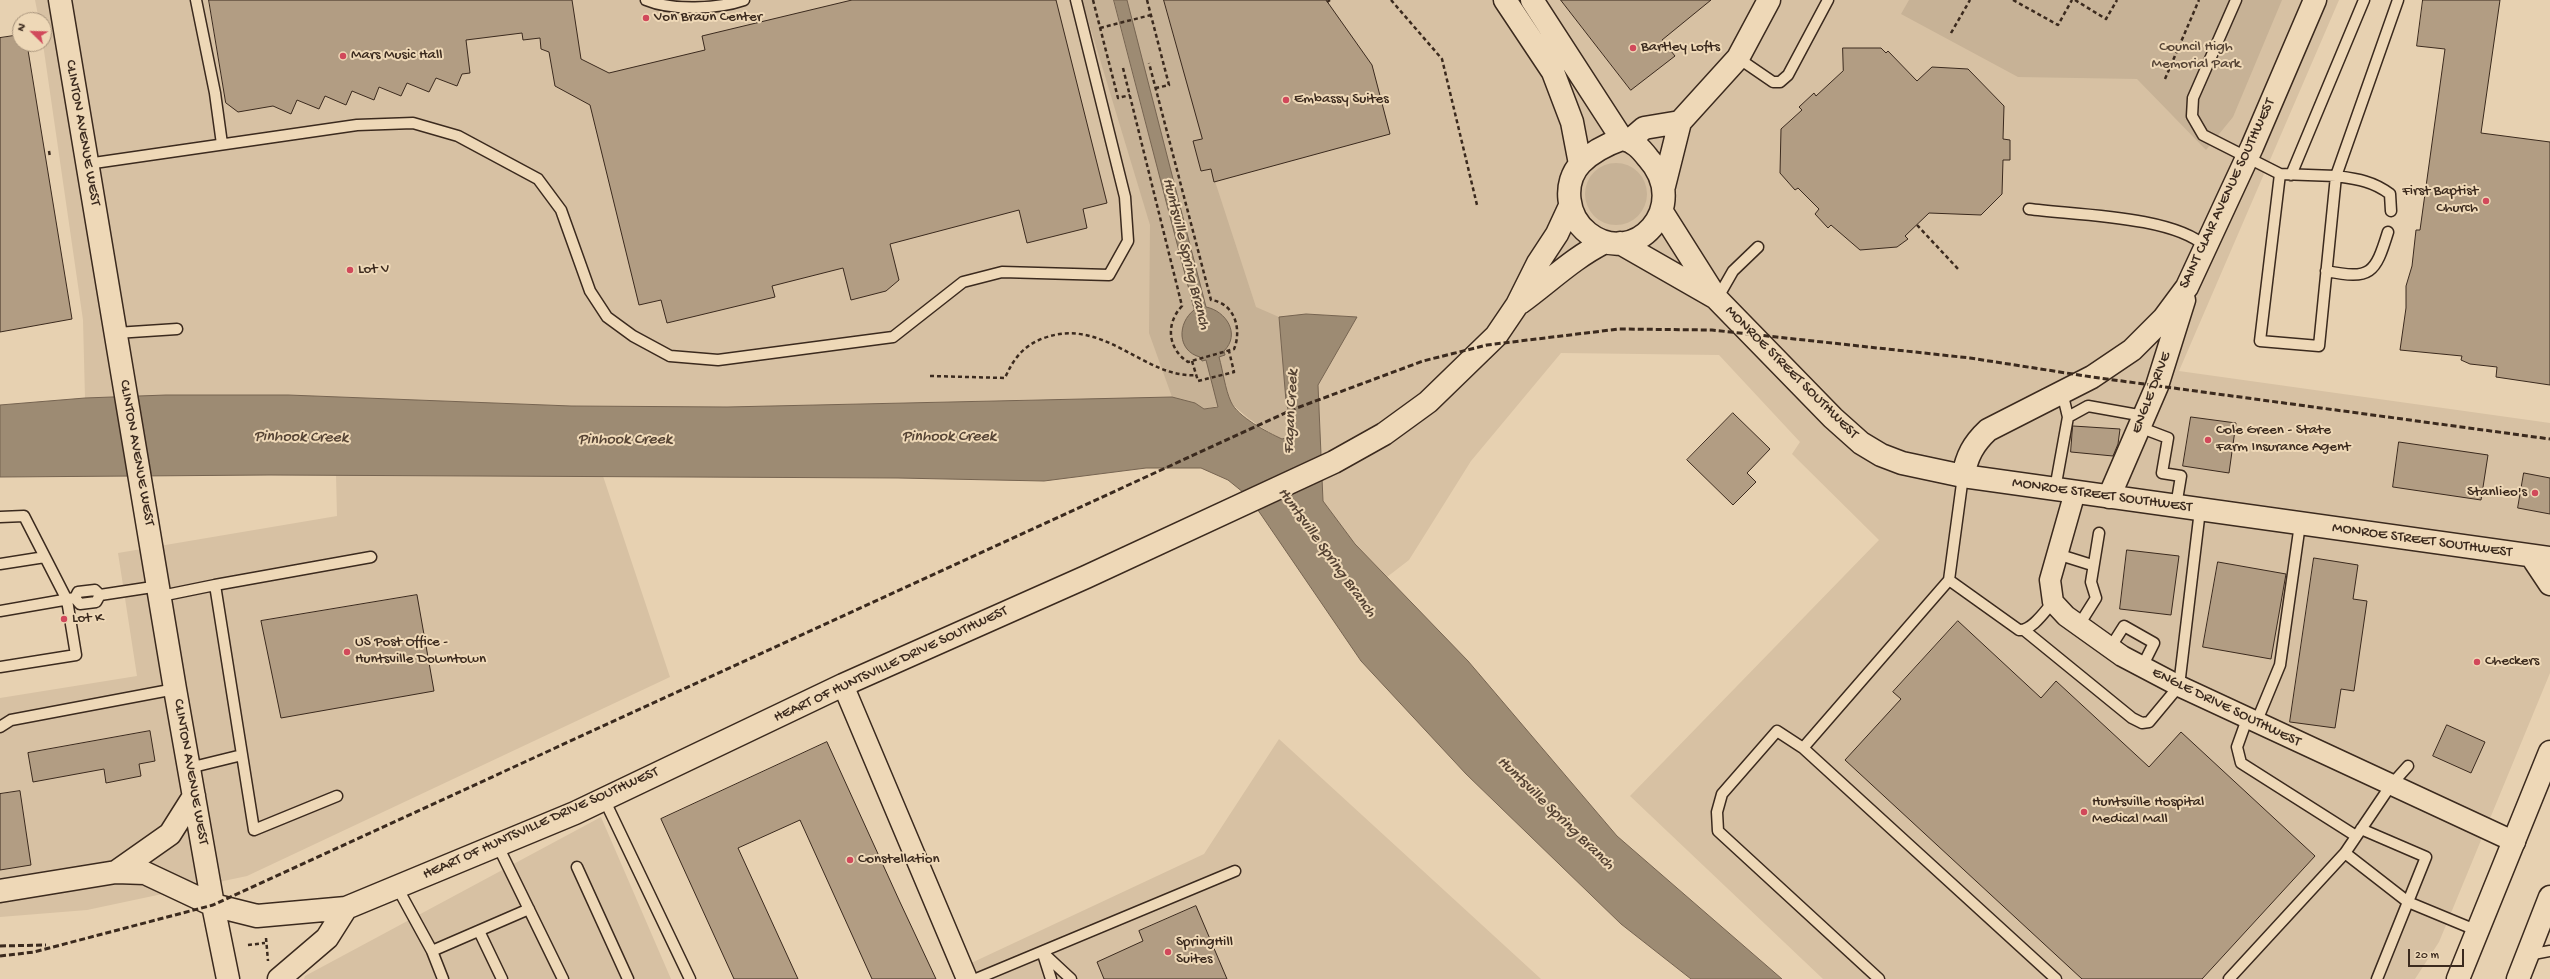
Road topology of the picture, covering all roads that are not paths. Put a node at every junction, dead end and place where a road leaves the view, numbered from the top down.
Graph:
1 (60, 0) edge
2 (196, 0) edge
3 (646, 0) edge
4 (744, 0) edge
5 (1076, 0) edge
6 (1505, 0) edge
7 (1532, 0) edge
8 (1769, 0) edge
9 (1828, 0) edge
10 (2236, 0) edge
11 (2315, 0) edge
12 (2364, 0) edge
13 (2398, 0) edge
14 (1738, 58) junction
15 (1680, 122) junction
16 (1626, 139) junction
17 (222, 144) junction
18 (2247, 159) junction
19 (87, 164) junction
20 (1580, 164) junction
21 (2280, 174) junction
22 (2291, 175) junction
23 (2336, 176) junction
24 (1664, 186) junction
25 (1570, 206) junction
26 (2029, 209) dead end
27 (2391, 211) dead end
28 (1662, 212) junction
29 (2388, 232) dead end
30 (1613, 242) junction
31 (1758, 247) dead end
32 (2206, 247) junction
33 (2326, 271) junction
34 (2187, 287) junction
35 (1717, 299) junction
36 (1517, 305) junction
37 (177, 329) dead end
38 (116, 333) junction
39 (2062, 392) junction
40 (2068, 416) junction
41 (2142, 422) junction
42 (1963, 476) junction
43 (2065, 491) junction
44 (2109, 497) junction
45 (2176, 506) junction
46 (2200, 510) junction
47 (0, 517) edge
48 (2300, 524) junction
49 (2099, 533) dead end
50 (2057, 554) junction
51 (46, 557) junction
52 (371, 557) dead end
53 (2541, 558) edge
54 (0, 564) edge
55 (2092, 564) junction
56 (1949, 580) junction
57 (2550, 584) edge
58 (215, 585) junction
59 (160, 591) junction
60 (71, 599) junction
61 (2053, 602) junction
62 (0, 611) edge
63 (2079, 625) junction
64 (2024, 630) junction
65 (2110, 648) junction
66 (0, 667) edge
67 (2142, 667) junction
68 (843, 685) junction
69 (2179, 686) junction
70 (175, 689) junction
71 (2252, 721) junction
72 (0, 727) edge
73 (1803, 748) junction
74 (2550, 752) edge
75 (242, 755) junction
76 (2408, 766) dead end
77 (189, 768) junction
78 (2391, 785) junction
79 (194, 796) junction
80 (337, 796) dead end
81 (604, 799) junction
82 (2359, 833) junction
83 (2514, 842) junction
84 (497, 844) junction
85 (2345, 853) junction
86 (577, 867) dead end
87 (1235, 871) dead end
88 (116, 872) junction
89 (398, 887) junction
90 (0, 891) edge
91 (2550, 898) edge
92 (2408, 902) junction
93 (212, 905) junction
94 (346, 908) junction
95 (529, 909) junction
96 (479, 931) junction
97 (2478, 931) junction
98 (432, 951) junction
99 (2550, 951) edge
100 (1042, 952) junction
101 (2528, 955) junction
102 (275, 973) edge
103 (228, 979) edge
104 (443, 979) edge
105 (502, 979) edge
106 (563, 979) edge
107 (628, 979) edge
108 (690, 979) edge
109 (967, 979) edge
110 (976, 979) edge
111 (1052, 979) edge
112 (1071, 979) edge
113 (1879, 979) edge
114 (2056, 979) edge
115 (2229, 979) edge
116 (2377, 979) edge
117 (2458, 979) edge
118 (2518, 979) edge

1 - 19 main road, CLINTON AVENUE WEST
2 - 17 lane
3 - 4 lane
5 - 17 lane
6 - 20 main road
7 - 16 main road
8 - 14 main road
9 - 14 lane
10 - 18 lane
11 - 18 main road, SAINT CLAIR AVENUE SOUTHWEST
12 - 22 lane
13 - 23 lane
14 - 15 main road
15 - 16 main road, MONROE STREET SOUTHWEST
15 - 24 main road
16 - 20 main road, MONROE STREET SOUTHWEST
16 - 24 main road
17 - 19 lane
18 - 21 lane
18 - 32 main road, SAINT CLAIR AVENUE SOUTHWEST
19 - 38 main road, CLINTON AVENUE WEST
20 - 25 main road, MONROE STREET SOUTHWEST
21 - 22 lane
21 - 33 lane
22 - 23 lane
23 - 27 lane
23 - 33 lane
24 - 28 main road
25 - 30 main road, MONROE STREET SOUTHWEST
25 - 36 main road, HEART OF HUNTSVILLE DRIVE SOUTHWEST
26 - 32 lane
28 - 30 main road
28 - 35 main road, MONROE STREET SOUTHWEST
29 - 33 lane
30 - 35 main road, MONROE STREET SOUTHWEST
30 - 36 main road, HEART OF HUNTSVILLE DRIVE SOUTHWEST
31 - 35 lane
32 - 34 main road, SAINT CLAIR AVENUE SOUTHWEST
34 - 39 main road, SAINT CLAIR AVENUE SOUTHWEST
34 - 41 main road, ENGLE DRIVE
35 - 42 main road, MONROE STREET SOUTHWEST
36 - 68 main road, HEART OF HUNTSVILLE DRIVE SOUTHWEST
37 - 38 lane
38 - 59 main road, CLINTON AVENUE WEST
39 - 40 lane
39 - 42 main road, SAINT CLAIR AVENUE SOUTHWEST
40 - 41 lane
40 - 43 lane
41 - 44 main road, ENGLE DRIVE
41 - 45 lane
42 - 43 main road, MONROE STREET SOUTHWEST
42 - 56 lane
43 - 44 main road, MONROE STREET SOUTHWEST
43 - 50 street
44 - 45 main road, MONROE STREET SOUTHWEST
45 - 46 main road, MONROE STREET SOUTHWEST
46 - 48 main road, MONROE STREET SOUTHWEST
46 - 69 lane
47 - 51 lane
48 - 53 main road, MONROE STREET SOUTHWEST
48 - 71 lane
49 - 55 lane
50 - 55 lane
50 - 61 street
51 - 54 lane
51 - 60 lane
52 - 58 lane
53 - 57 main road
55 - 63 lane
56 - 64 lane
56 - 73 lane
58 - 59 lane
58 - 75 lane
59 - 60 lane
59 - 70 main road, CLINTON AVENUE WEST
60 - 62 lane
60 - 66 lane
61 - 63 street, ENGLE DRIVE SOUTHWEST
61 - 64 lane
63 - 65 street, ENGLE DRIVE SOUTHWEST
64 - 69 lane
65 - 67 street, ENGLE DRIVE SOUTHWEST
65 - 67 lane
67 - 69 street, ENGLE DRIVE SOUTHWEST
68 - 81 main road, HEART OF HUNTSVILLE DRIVE SOUTHWEST
68 - 109 street
69 - 71 street, ENGLE DRIVE SOUTHWEST
70 - 72 lane
70 - 77 main road, CLINTON AVENUE WEST
71 - 78 street, ENGLE DRIVE SOUTHWEST
71 - 82 lane
73 - 113 lane
73 - 114 lane
74 - 83 main road
75 - 77 lane
75 - 80 lane
76 - 78 lane
77 - 79 main road, CLINTON AVENUE WEST
78 - 82 lane
78 - 83 street, ENGLE DRIVE SOUTHWEST
79 - 88 main road
79 - 93 main road, CLINTON AVENUE WEST
81 - 84 main road, HEART OF HUNTSVILLE DRIVE SOUTHWEST
81 - 108 lane
82 - 85 lane
82 - 92 lane
83 - 97 main road
84 - 89 main road, HEART OF HUNTSVILLE DRIVE SOUTHWEST
84 - 95 lane
85 - 92 lane
85 - 115 lane
86 - 107 lane
87 - 100 lane
88 - 90 main road
88 - 93 main road, HEART OF HUNTSVILLE DRIVE SOUTHWEST
89 - 94 main road, HEART OF HUNTSVILLE DRIVE SOUTHWEST
89 - 98 lane
91 - 101 main road
92 - 97 lane
92 - 116 lane
93 - 94 main road, HEART OF HUNTSVILLE DRIVE SOUTHWEST
93 - 103 main road, CLINTON AVENUE WEST
94 - 102 main road
95 - 96 lane
95 - 106 lane
96 - 98 lane
96 - 105 lane
97 - 117 main road
98 - 104 lane
99 - 101 lane
100 - 110 lane
100 - 111 lane
100 - 112 lane
101 - 118 main road

